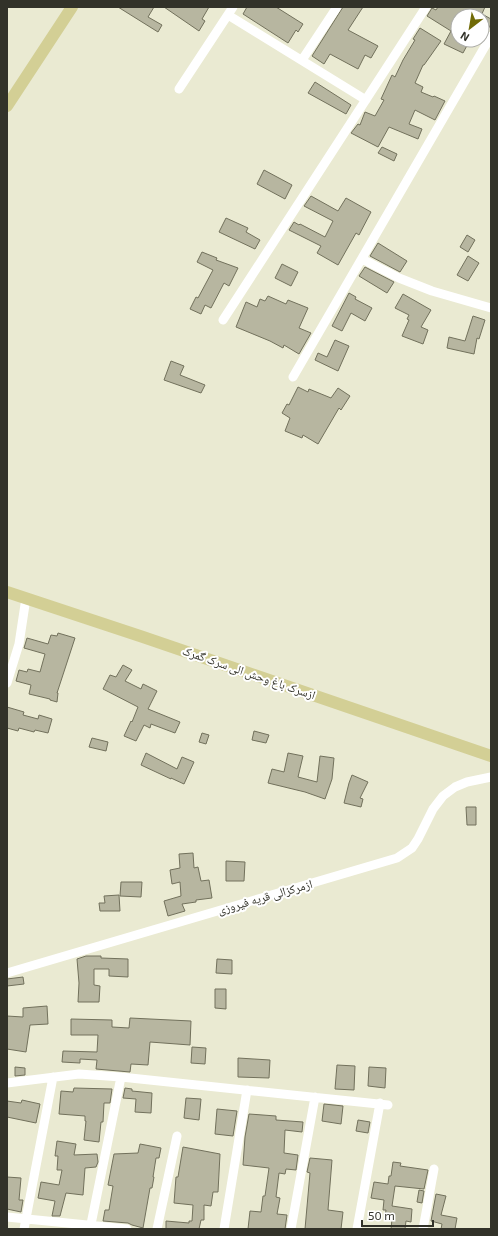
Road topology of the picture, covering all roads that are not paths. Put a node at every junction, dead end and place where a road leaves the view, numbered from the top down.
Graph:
1 (72, 7) edge
2 (337, 7) edge
3 (426, 7) edge
4 (231, 11) edge
5 (491, 36) edge
6 (302, 60) junction
7 (179, 89) dead end
8 (366, 100) junction
9 (7, 106) edge
10 (362, 259) junction
11 (491, 308) edge
12 (223, 320) dead end
13 (293, 378) dead end
14 (7, 592) edge
15 (26, 598) junction
16 (7, 683) edge
17 (491, 756) edge
18 (491, 777) edge
19 (7, 973) edge
20 (53, 1077) junction
21 (121, 1077) junction
22 (7, 1083) edge
23 (247, 1090) junction
24 (315, 1097) junction
25 (177, 1136) dead end
26 (434, 1169) dead end
27 (7, 1216) edge
28 (26, 1218) junction
29 (90, 1227) edge
30 (24, 1229) edge
31 (127, 1229) edge
32 (157, 1229) edge
33 (224, 1229) edge
34 (291, 1229) edge
35 (357, 1229) edge
36 (423, 1229) edge

1 - 9 main road
2 - 6 street
3 - 8 street
4 - 6 street
4 - 7 street
5 - 10 street
6 - 8 street
8 - 12 street
10 - 11 street
10 - 13 street
14 - 15 main road, ازسرک باغ وحش الی سرک گمرک
15 - 16 street
15 - 17 main road, ازسرک باغ وحش الی سرک گمرک
18 - 19 street, ازمرکزالی قریه فیروزی
20 - 21 street
20 - 22 street
20 - 28 street
21 - 23 street
21 - 29 street
23 - 24 street
23 - 33 street
24 - 34 street
24 - 35 street
25 - 32 street
26 - 36 street
27 - 28 street
28 - 29 street
28 - 30 street
29 - 31 street

